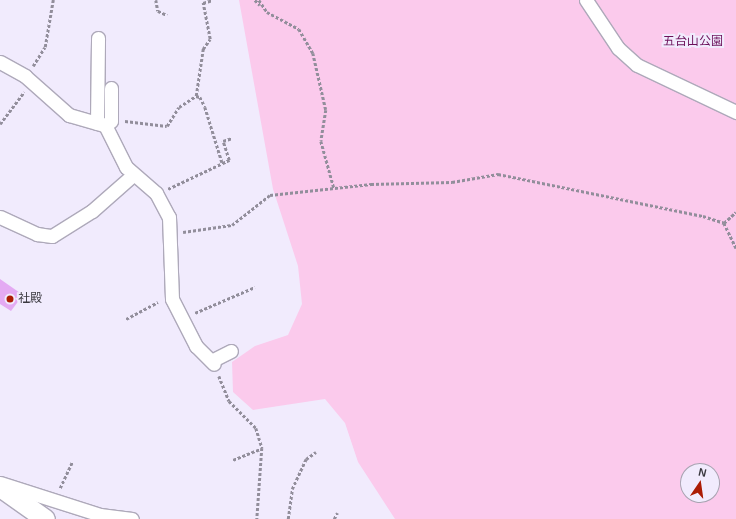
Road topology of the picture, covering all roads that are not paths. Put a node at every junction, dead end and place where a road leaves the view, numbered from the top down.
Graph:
1 (586, 0) edge
2 (98, 38) dead end
3 (0, 62) edge
4 (111, 88) dead end
5 (736, 112) edge
6 (104, 122) junction
7 (133, 175) junction
8 (0, 217) edge
9 (232, 351) dead end
10 (0, 483) edge
11 (0, 487) edge
12 (45, 519) edge
13 (132, 519) edge

1 - 5 street
2 - 6 street
3 - 6 street
4 - 6 street
6 - 7 street
7 - 8 street
7 - 9 street
10 - 13 street
11 - 12 street

